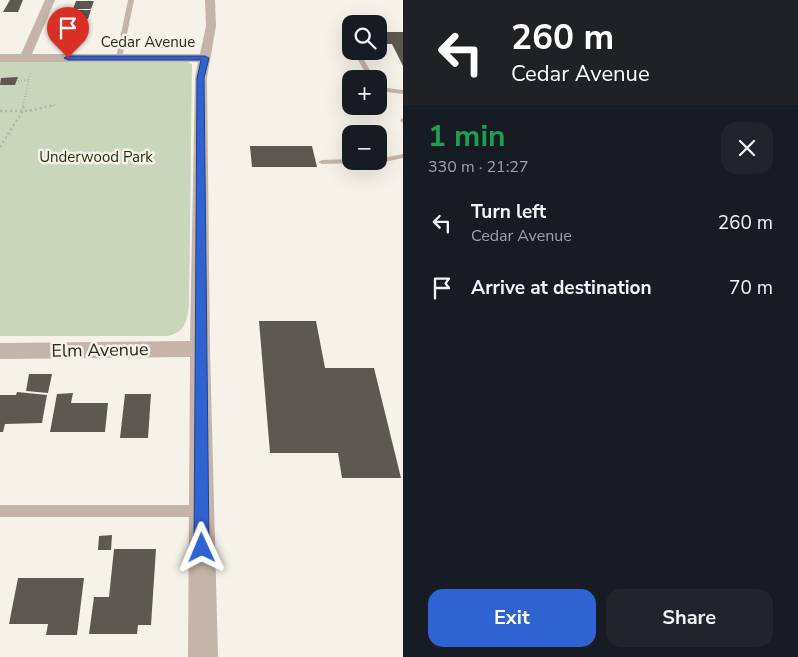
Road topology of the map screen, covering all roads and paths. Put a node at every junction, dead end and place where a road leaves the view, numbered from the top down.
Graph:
1 (50, 0) edge
2 (131, 0) edge
3 (210, 0) edge
4 (0, 58) edge
5 (29, 58) junction
6 (119, 58) junction
7 (205, 58) junction
8 (361, 60) dead end
9 (367, 70) edge
10 (29, 80) junction
11 (18, 81) dead end
12 (387, 91) edge
13 (403, 92) edge
14 (55, 105) dead end
15 (0, 111) edge
16 (23, 111) junction
17 (0, 147) edge
18 (403, 156) edge
19 (387, 159) edge
20 (342, 161) edge
21 (322, 162) dead end
22 (200, 349) junction
23 (0, 351) edge
24 (0, 511) edge
25 (202, 511) junction
26 (203, 657) edge

1 - 5 street
2 - 6 lane
3 - 7 street
4 - 5 street, Cedar Avenue
5 - 6 street, Cedar Avenue
5 - 10 path
6 - 7 street, Cedar Avenue
7 - 22 street
8 - 9 lane
10 - 11 path
10 - 16 path
12 - 13 lane
14 - 16 path
15 - 16 path
16 - 17 path
18 - 19 lane
20 - 21 lane
22 - 23 street, Elm Avenue
22 - 25 street
24 - 25 lane
25 - 26 street

